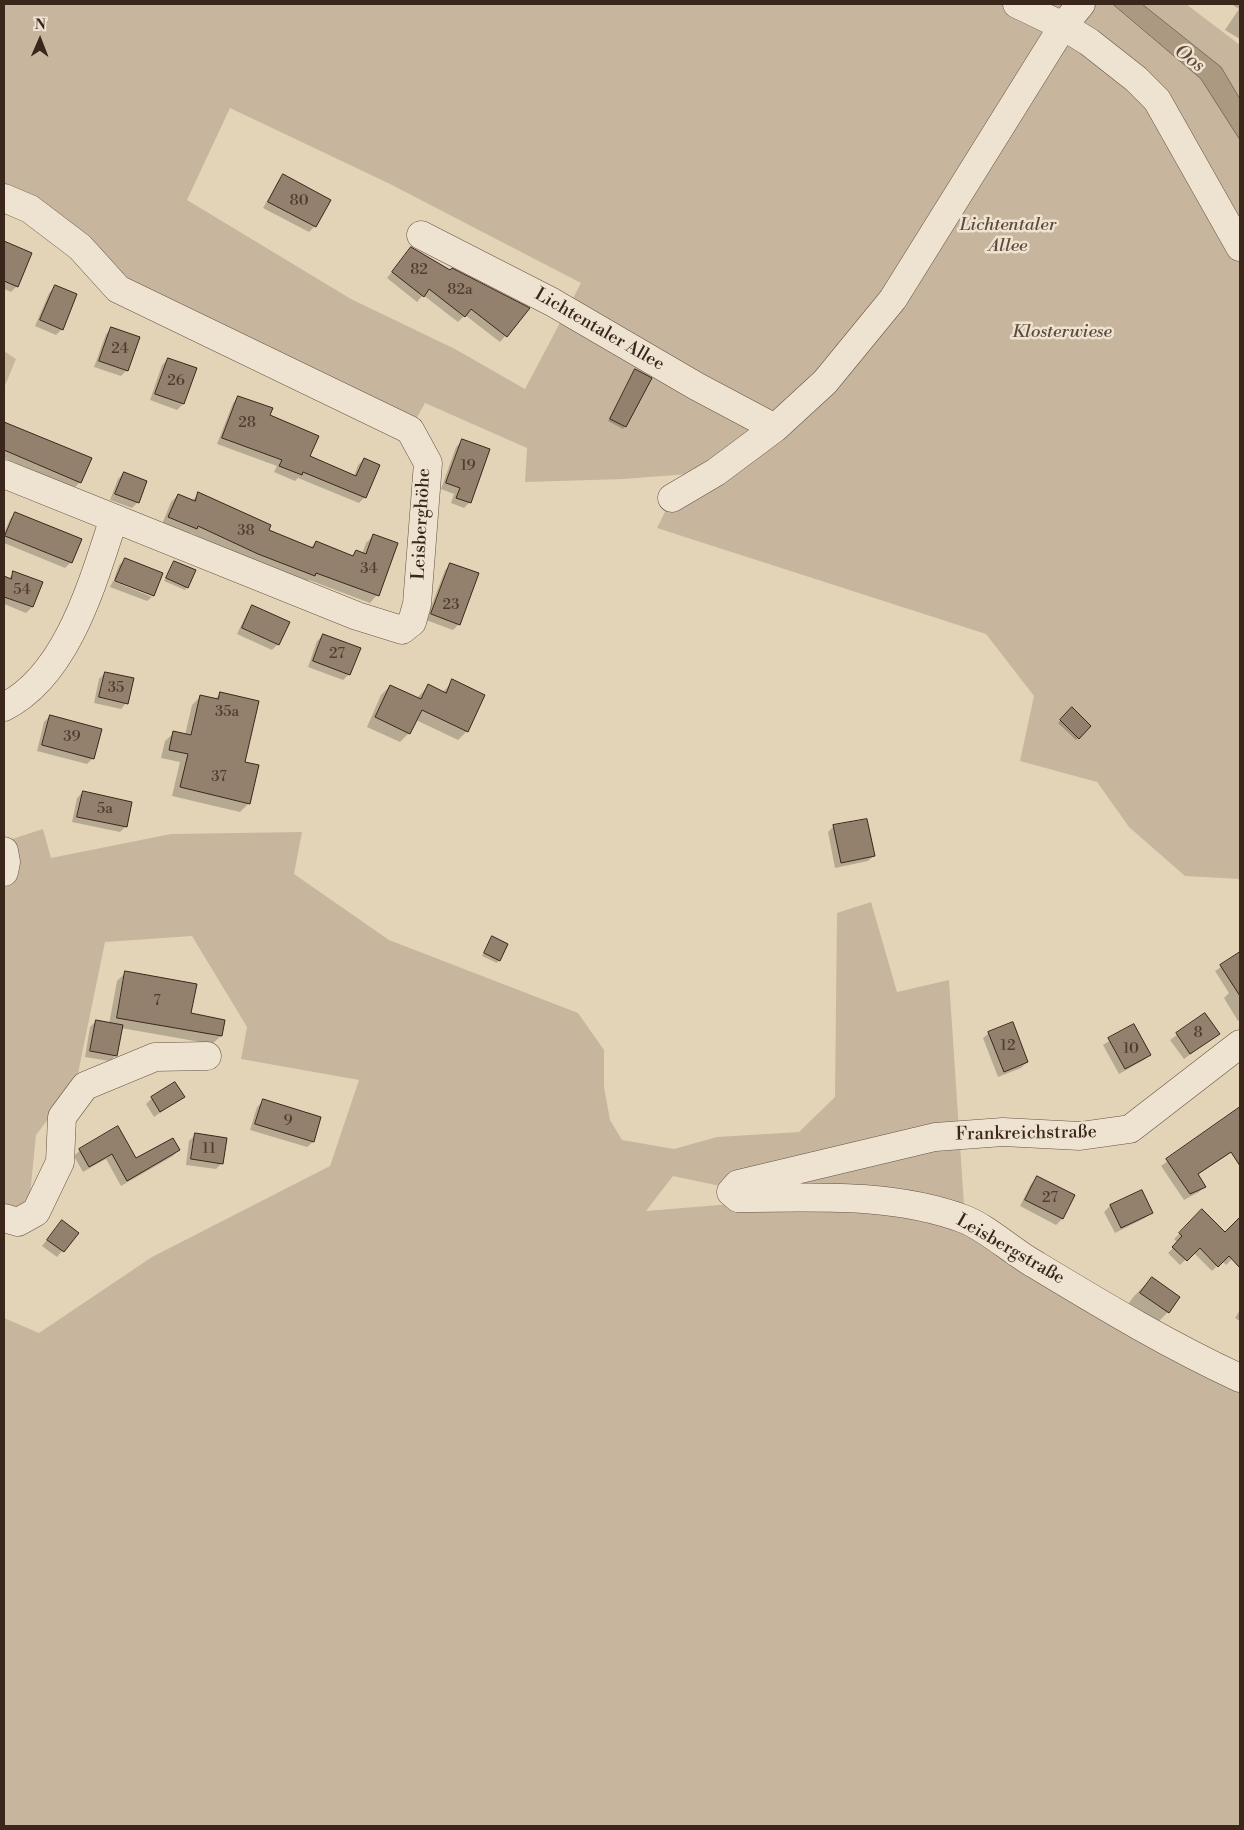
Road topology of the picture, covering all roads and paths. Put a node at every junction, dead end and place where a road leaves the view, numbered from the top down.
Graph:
1 (1017, 4) edge
2 (1081, 4) edge
3 (1063, 26) junction
4 (4, 198) edge
5 (422, 235) dead end
6 (1240, 247) edge
7 (775, 428) junction
8 (4, 474) edge
9 (672, 498) dead end
10 (114, 518) junction
11 (4, 707) edge
12 (4, 851) edge
13 (4, 872) edge
14 (1240, 1044) edge
15 (207, 1056) dead end
16 (731, 1192) joint
17 (4, 1218) edge
18 (1240, 1378) edge

1 - 3 street
2 - 3 street
3 - 6 street
3 - 7 street
4 - 10 street, Leisberghöhe
5 - 7 street, Lichtentaler Allee
7 - 9 street
8 - 10 street, Leisberghöhe
10 - 11 street
12 - 13 street
14 - 16 street, Frankreichstraße
15 - 17 street
16 - 18 street, Leisbergstraße

